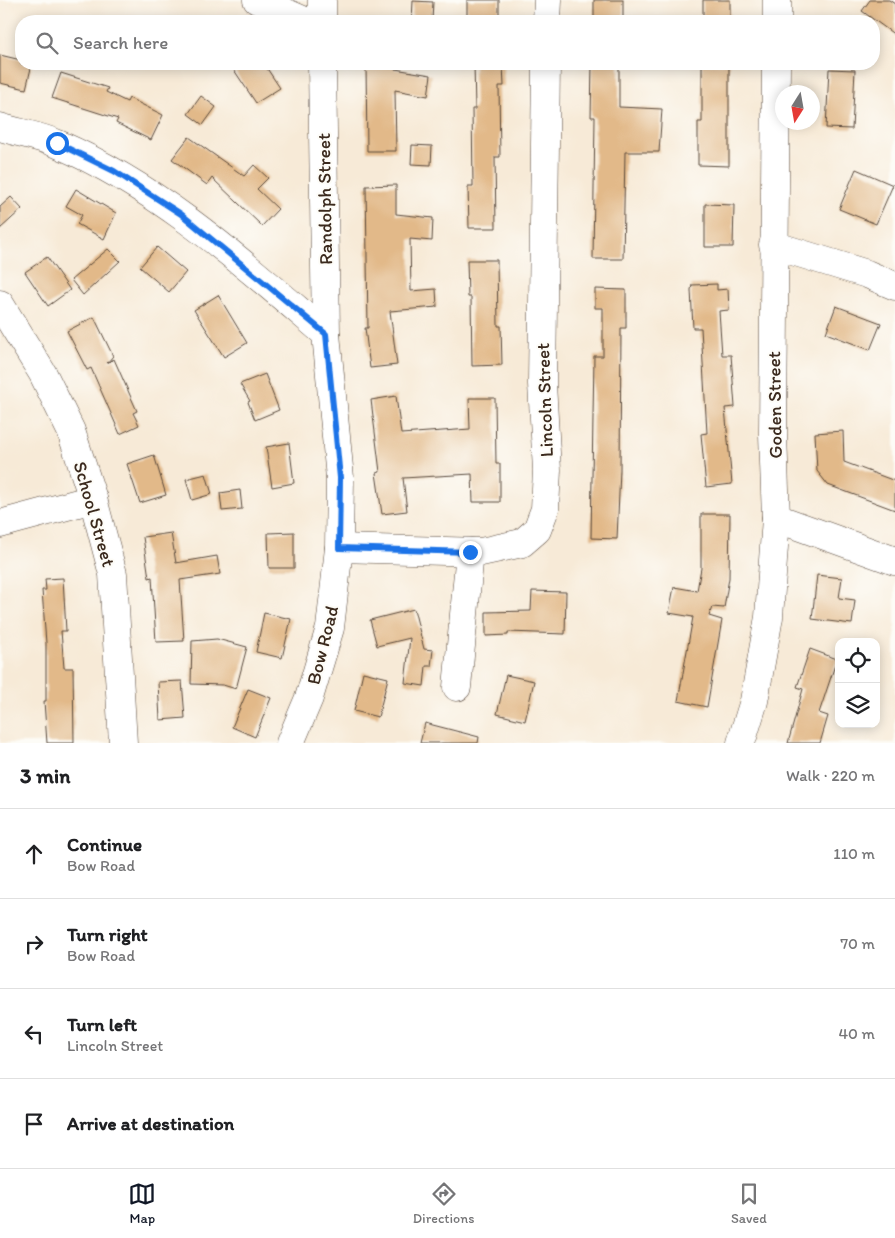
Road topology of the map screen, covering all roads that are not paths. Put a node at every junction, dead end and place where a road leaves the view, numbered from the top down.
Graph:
1 (258, 0) edge
2 (322, 0) edge
3 (548, 0) edge
4 (777, 0) edge
5 (292, 15) edge
6 (322, 15) edge
7 (547, 15) edge
8 (777, 15) edge
9 (322, 70) edge
10 (546, 70) edge
11 (776, 70) edge
12 (0, 127) edge
13 (773, 245) junction
14 (895, 286) edge
15 (0, 304) edge
16 (326, 334) junction
17 (93, 499) junction
18 (776, 518) junction
19 (0, 524) edge
20 (339, 548) junction
21 (470, 552) junction
22 (895, 561) edge
23 (457, 687) dead end
24 (123, 743) edge
25 (290, 743) edge
26 (741, 743) edge

1 - 5 street
2 - 6 street
3 - 7 street
4 - 8 street
9 - 16 street, Randolph Street
10 - 21 street, Lincoln Street
11 - 13 street, Goden Street
12 - 16 street
13 - 14 street
13 - 18 street, Goden Street
15 - 17 street, School Street
16 - 20 street, Bow Road
17 - 19 street
17 - 24 street, School Street
18 - 22 street
18 - 26 street, Goden Street
20 - 21 street, Lincoln Street
20 - 25 street, Bow Road
21 - 23 street

